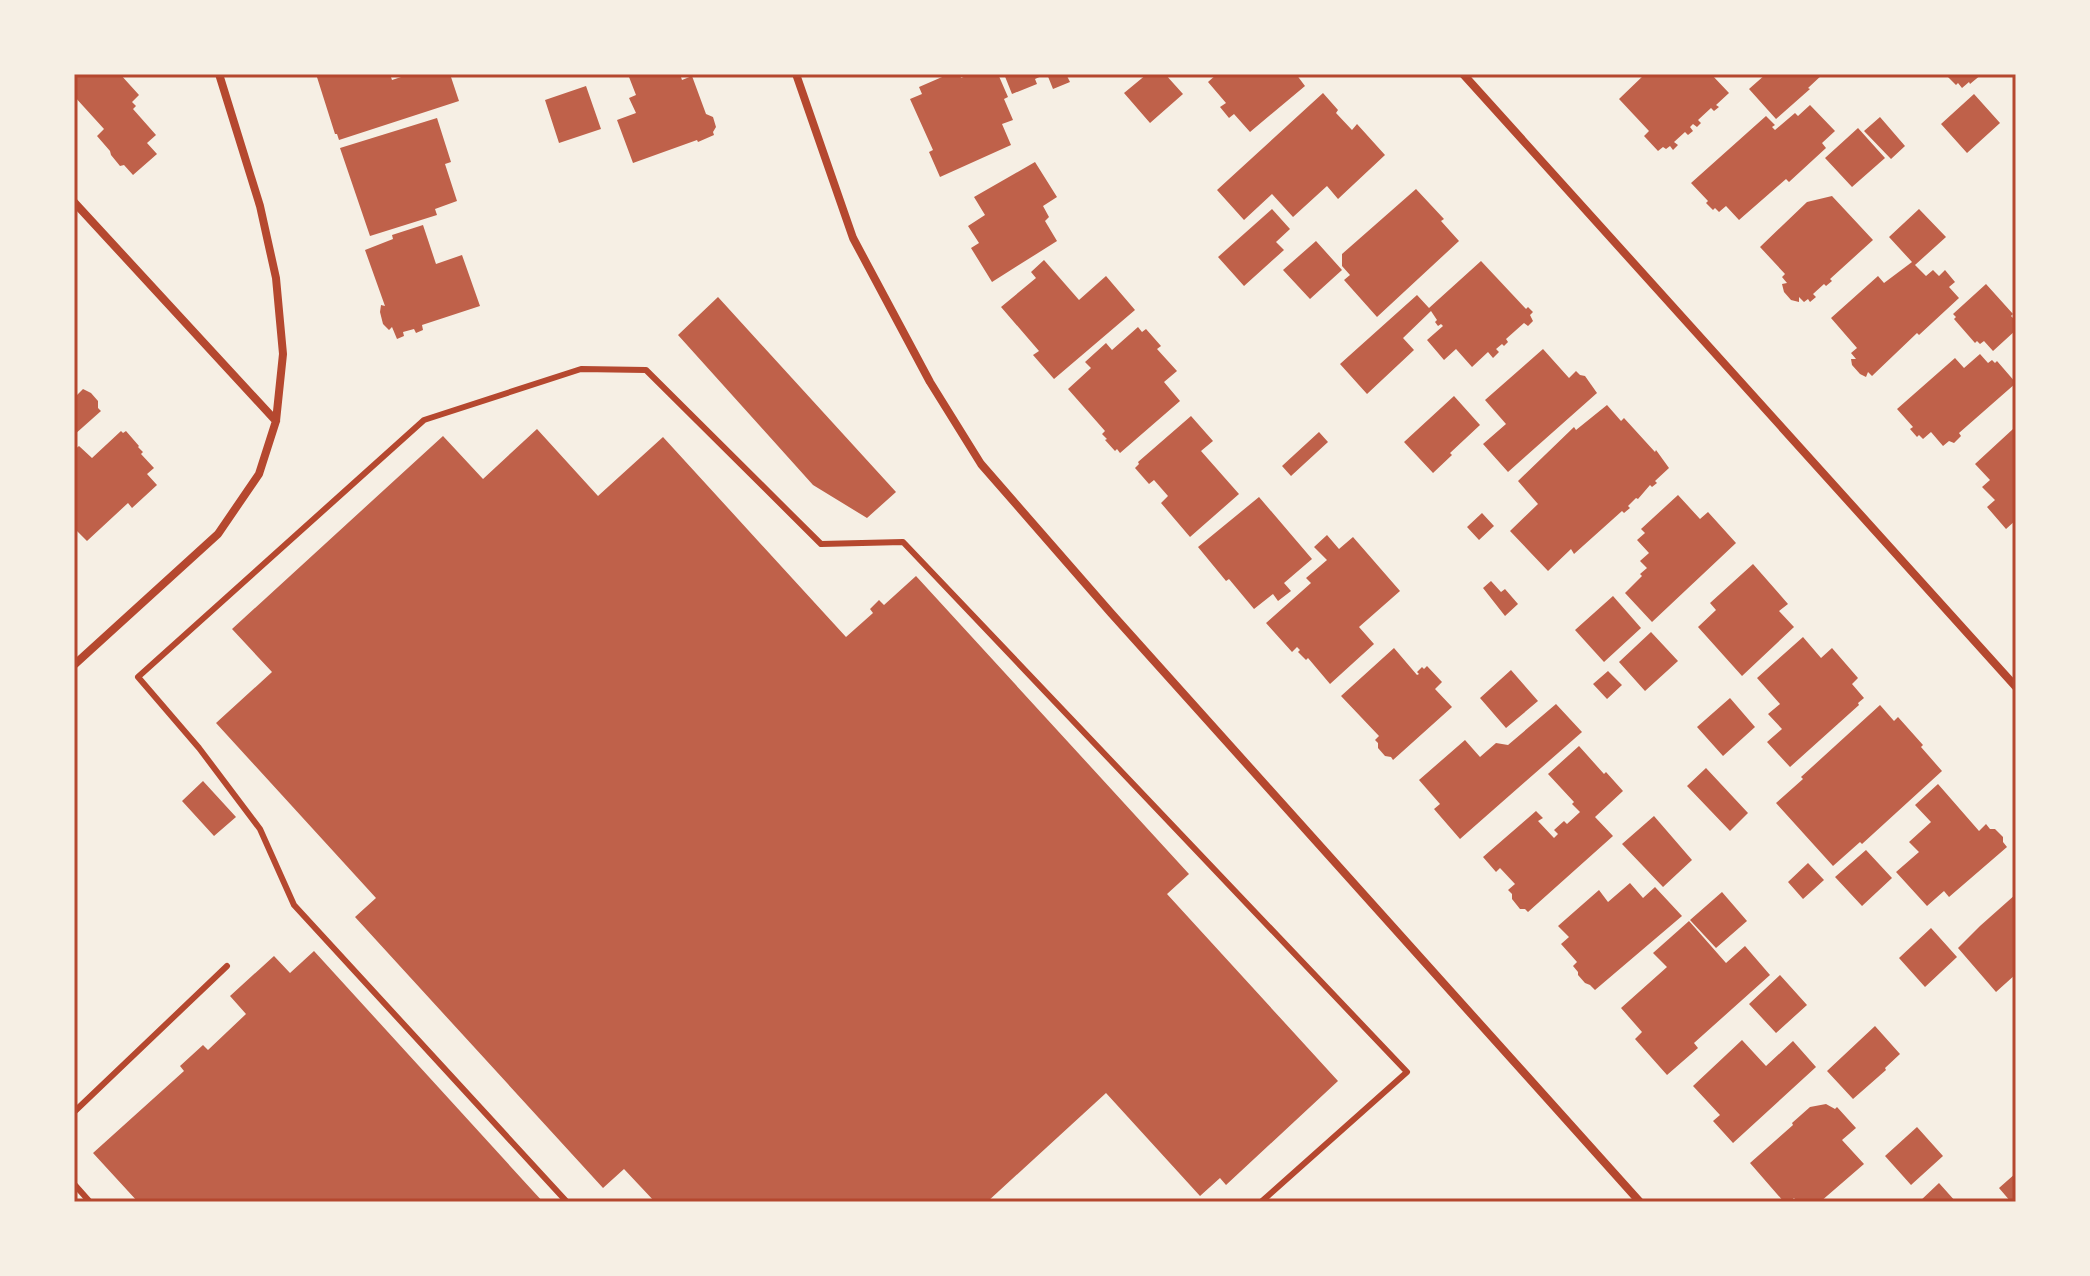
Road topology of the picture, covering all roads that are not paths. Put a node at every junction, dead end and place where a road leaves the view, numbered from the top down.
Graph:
1 (219, 74) edge
2 (796, 74) edge
3 (1463, 74) edge
4 (74, 202) edge
5 (276, 421) junction
6 (74, 665) edge
7 (2016, 687) edge
8 (227, 966) dead end
9 (74, 1112) edge
10 (74, 1184) edge
11 (90, 1202) edge
12 (567, 1202) edge
13 (1261, 1202) edge
14 (1473, 1202) edge
15 (1499, 1202) edge
16 (1640, 1202) edge

1 - 5 street
2 - 16 street
3 - 7 street
4 - 5 street
5 - 6 street
8 - 9 lane
10 - 11 lane
12 - 13 lane
14 - 15 lane

